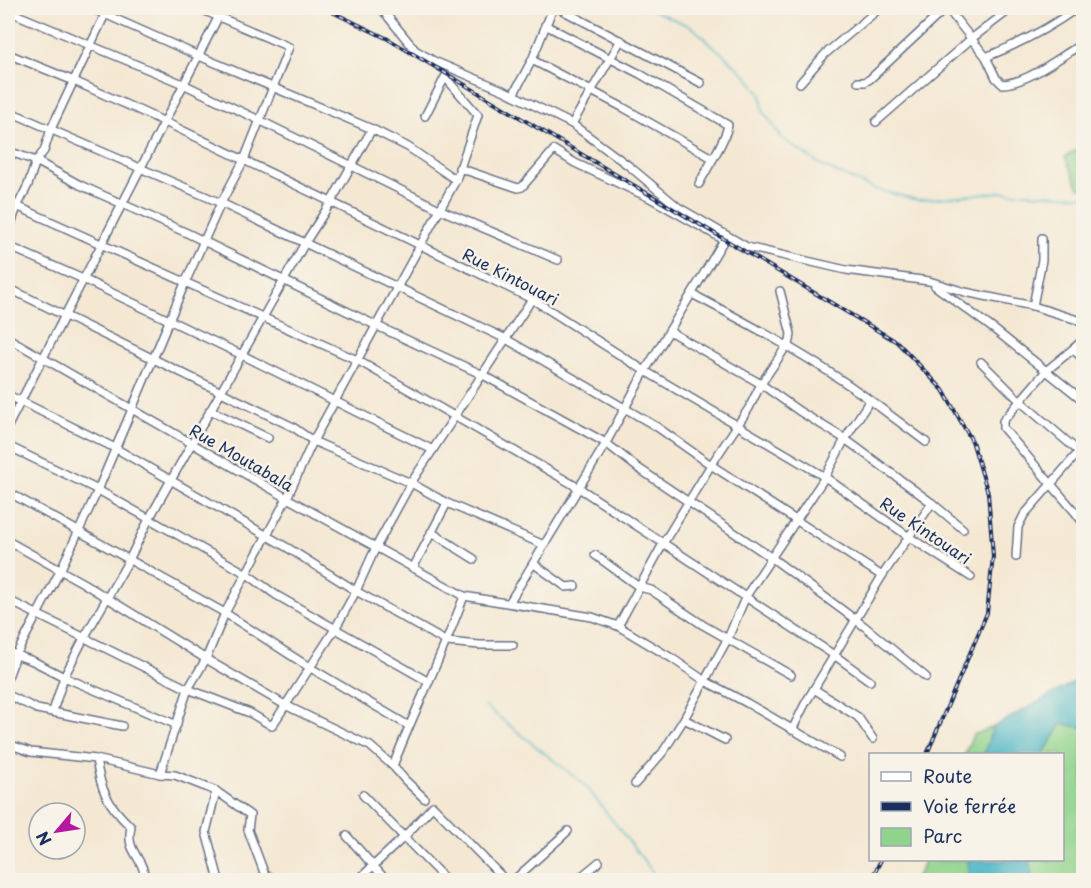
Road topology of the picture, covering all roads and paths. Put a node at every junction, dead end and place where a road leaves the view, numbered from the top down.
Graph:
1 (91, 8) edge
2 (198, 8) edge
3 (223, 8) edge
4 (381, 8) edge
5 (553, 8) edge
6 (880, 8) edge
7 (947, 8) edge
8 (1012, 8) edge
9 (1074, 8) edge
10 (8, 11) edge
11 (106, 11) edge
12 (219, 16) junction
13 (1083, 22) edge
14 (545, 25) junction
15 (971, 39) junction
16 (621, 40) junction
17 (1083, 43) edge
18 (88, 46) junction
19 (8, 54) edge
20 (199, 56) junction
21 (986, 57) junction
22 (532, 60) junction
23 (610, 60) junction
24 (74, 81) junction
25 (800, 82) dead end
26 (858, 82) dead end
27 (701, 83) dead end
28 (183, 84) junction
29 (274, 87) junction
30 (590, 91) junction
31 (513, 95) junction
32 (8, 111) edge
33 (425, 116) dead end
34 (259, 120) junction
35 (165, 122) junction
36 (876, 122) dead end
37 (572, 124) junction
38 (51, 129) junction
39 (372, 129) junction
40 (8, 150) edge
41 (712, 158) junction
42 (36, 160) junction
43 (244, 160) junction
44 (351, 166) junction
45 (139, 168) junction
46 (459, 168) junction
47 (456, 180) junction
48 (699, 184) dead end
49 (8, 202) edge
50 (331, 202) junction
51 (221, 203) junction
52 (121, 204) junction
53 (17, 207) junction
54 (441, 210) junction
55 (8, 232) edge
56 (1042, 238) dead end
57 (204, 241) junction
58 (305, 243) junction
59 (101, 244) junction
60 (421, 245) junction
61 (8, 246) edge
62 (558, 260) dead end
63 (83, 279) junction
64 (284, 281) junction
65 (928, 281) junction
66 (185, 283) junction
67 (397, 286) junction
68 (8, 288) edge
69 (780, 291) dead end
70 (692, 294) junction
71 (532, 299) junction
72 (1033, 306) junction
73 (65, 317) junction
74 (264, 317) junction
75 (170, 322) junction
76 (1083, 322) edge
77 (375, 325) junction
78 (669, 331) junction
79 (8, 338) edge
80 (506, 339) junction
81 (1083, 339) edge
82 (786, 346) junction
83 (1073, 349) junction
84 (242, 355) junction
85 (42, 359) junction
86 (153, 360) junction
87 (357, 360) junction
88 (1083, 360) edge
89 (981, 362) dead end
90 (645, 371) junction
91 (1046, 371) junction
92 (483, 375) junction
93 (761, 384) junction
94 (220, 392) junction
95 (8, 395) edge
96 (19, 400) junction
97 (870, 400) junction
98 (1020, 401) junction
99 (1083, 401) edge
100 (334, 402) junction
101 (624, 408) junction
102 (131, 409) junction
103 (210, 410) junction
104 (456, 416) junction
105 (738, 425) junction
106 (8, 426) edge
107 (268, 438) dead end
108 (845, 439) junction
109 (313, 441) junction
110 (926, 442) dead end
111 (191, 444) junction
112 (606, 444) junction
113 (8, 446) edge
114 (115, 448) junction
115 (433, 450) junction
116 (1081, 454) edge
117 (711, 465) junction
118 (825, 477) junction
119 (171, 479) junction
120 (411, 483) junction
121 (1051, 484) junction
122 (579, 489) junction
123 (98, 490) junction
124 (8, 492) edge
125 (287, 498) junction
126 (688, 502) junction
127 (932, 502) junction
128 (447, 503) junction
129 (149, 519) junction
130 (795, 521) junction
131 (1083, 524) edge
132 (963, 529) dead end
133 (79, 532) junction
134 (431, 532) junction
135 (266, 536) junction
136 (909, 537) junction
137 (8, 541) edge
138 (664, 542) junction
139 (544, 545) junction
140 (376, 547) junction
141 (596, 555) dead end
142 (1017, 557) dead end
143 (772, 558) junction
144 (474, 559) dead end
145 (129, 560) junction
146 (534, 564) junction
147 (413, 568) junction
148 (60, 571) junction
149 (247, 574) junction
150 (882, 576) junction
151 (972, 577) dead end
152 (575, 586) dead end
153 (639, 587) junction
154 (356, 591) junction
155 (464, 596) junction
156 (746, 596) junction
157 (107, 598) junction
158 (8, 600) edge
159 (509, 603) junction
160 (225, 613) junction
161 (36, 615) junction
162 (855, 620) junction
163 (618, 626) junction
164 (335, 629) junction
165 (84, 638) junction
166 (728, 639) junction
167 (447, 642) junction
168 (513, 645) dead end
169 (8, 652) edge
170 (16, 655) junction
171 (834, 655) junction
172 (206, 659) junction
173 (309, 667) junction
174 (791, 675) dead end
175 (8, 677) edge
176 (64, 677) junction
177 (926, 677) dead end
178 (705, 681) junction
179 (870, 681) dead end
180 (429, 682) junction
181 (188, 689) junction
182 (814, 689) junction
183 (8, 695) edge
184 (285, 705) junction
185 (53, 711) junction
186 (684, 719) junction
187 (177, 725) junction
188 (122, 726) dead end
189 (409, 726) junction
190 (792, 730) junction
191 (873, 739) dead end
192 (724, 740) dead end
193 (8, 744) edge
194 (840, 757) dead end
195 (96, 759) junction
196 (393, 766) junction
197 (160, 774) junction
198 (636, 784) dead end
199 (216, 791) junction
200 (363, 795) dead end
201 (424, 798) dead end
202 (568, 831) dead end
203 (347, 836) dead end
204 (404, 837) junction
205 (598, 862) dead end
206 (373, 866) junction
207 (145, 880) edge
208 (219, 880) edge
209 (278, 880) edge
210 (358, 880) edge
211 (387, 880) edge
212 (446, 880) edge
213 (505, 880) edge
214 (514, 880) edge
215 (577, 880) edge

1 - 11 street
2 - 12 street
3 - 12 street
4 - 31 street
5 - 14 street
5 - 16 street
6 - 25 street
7 - 15 street
7 - 26 street
8 - 15 street
9 - 13 street
9 - 21 street
10 - 18 street
11 - 18 street
11 - 20 street
12 - 20 street
12 - 29 street
14 - 22 street
14 - 23 street
15 - 21 street
15 - 36 street
16 - 23 street
16 - 27 street
17 - 21 street
18 - 24 street
18 - 28 street
19 - 24 street, Rue Kintouari
20 - 28 street
20 - 29 street
22 - 30 street
22 - 31 street
23 - 30 street
23 - 41 street
24 - 35 street, Rue Kintouari
24 - 38 street
28 - 34 street
28 - 35 street
29 - 34 street
29 - 39 street
30 - 37 street
30 - 41 street
31 - 37 street
32 - 38 street
33 - 46 street
34 - 43 street
34 - 44 street
35 - 43 street, Rue Kintouari
35 - 45 street
37 - 65 street
38 - 42 street
38 - 45 street
39 - 44 street
39 - 47 street
40 - 42 street
41 - 48 street
42 - 52 street
42 - 53 street
43 - 50 street, Rue Kintouari
43 - 51 street
44 - 50 street
44 - 54 street
45 - 51 street
45 - 52 street
46 - 47 street
46 - 70 street
47 - 54 street
49 - 53 street
50 - 58 street
50 - 60 street, Rue Kintouari
51 - 57 street
51 - 58 street
52 - 57 street
52 - 59 street
53 - 55 street
53 - 59 street
54 - 60 street
54 - 62 street
56 - 72 street
57 - 64 street
57 - 66 street
58 - 64 street
58 - 67 street
59 - 63 street
59 - 66 street
60 - 67 street
60 - 71 street, Rue Kintouari
61 - 63 street
63 - 73 street
63 - 75 street
64 - 74 street
64 - 77 street
65 - 72 street
65 - 91 street
66 - 74 street
66 - 75 street
67 - 77 street
67 - 80 street
68 - 73 street
69 - 82 street
70 - 78 street
70 - 82 street
71 - 80 street
71 - 90 street, Rue Kintouari
72 - 76 street
73 - 85 street
73 - 86 street
74 - 84 street
74 - 87 street
75 - 84 street
75 - 86 street
77 - 87 street
77 - 92 street
78 - 90 street
78 - 93 street
79 - 85 street, Rue Moutabala
80 - 92 street
80 - 101 street
81 - 83 street
82 - 93 street
82 - 97 street
83 - 88 street
83 - 91 street
84 - 94 street
84 - 100 street
85 - 96 street
85 - 102 street, Rue Moutabala
86 - 94 street
86 - 102 street
87 - 100 street
87 - 104 street
89 - 98 street
90 - 101 street
90 - 105 street, Rue Kintouari
91 - 98 street
91 - 99 street
92 - 104 street
92 - 112 street
93 - 105 street
93 - 108 street
94 - 103 street
94 - 109 street
95 - 96 street
96 - 106 street
96 - 114 street
97 - 108 street
97 - 110 street
98 - 116 street
98 - 121 street
100 - 109 street
100 - 115 street
101 - 112 street
101 - 117 street
102 - 111 street, Rue Moutabala
102 - 114 street
103 - 107 street
103 - 111 street
104 - 115 street
104 - 122 street
105 - 117 street
105 - 118 street, Rue Kintouari
108 - 118 street
108 - 127 street
109 - 120 street
109 - 125 street
111 - 119 street
111 - 125 street, Rue Moutabala
112 - 122 street
112 - 126 street
113 - 123 street
114 - 119 street
114 - 123 street
115 - 120 street
116 - 121 street
117 - 126 street
117 - 130 street
118 - 130 street
118 - 136 street, Rue Kintouari
119 - 129 street
119 - 135 street
120 - 128 street
120 - 140 street
121 - 131 street
121 - 142 street
122 - 138 street
122 - 139 street
123 - 129 street
123 - 133 street
124 - 133 street
125 - 135 street
125 - 140 street, Rue Moutabala
126 - 138 street
126 - 143 street
127 - 132 street
127 - 136 street
128 - 134 street
128 - 139 street
129 - 145 street
129 - 149 street
130 - 143 street
130 - 150 street
133 - 145 street
133 - 148 street
134 - 144 street
134 - 147 street
135 - 149 street
135 - 154 street
136 - 150 street
136 - 151 street, Rue Kintouari
137 - 148 street
138 - 153 street
138 - 156 street
139 - 146 street
140 - 147 street, Rue Moutabala
140 - 154 street
141 - 153 street
143 - 156 street
143 - 162 street
145 - 157 street
145 - 160 street
146 - 152 street
146 - 159 street
147 - 155 street, Rue Moutabala
148 - 157 street
148 - 161 street
149 - 160 street
149 - 164 street
150 - 162 street
153 - 163 street
153 - 166 street
154 - 164 street
154 - 167 street
155 - 159 street, Rue Moutabala
155 - 167 street
156 - 166 street
156 - 171 street
157 - 165 street
157 - 172 street
158 - 161 street
159 - 163 street, Rue Moutabala
160 - 172 street
160 - 173 street
161 - 165 street
161 - 170 street
162 - 171 street
162 - 177 street
163 - 178 street, Rue Moutabala
164 - 173 street
164 - 180 street
165 - 176 street
165 - 181 street
166 - 174 street
166 - 178 street
167 - 168 street
167 - 180 street
169 - 170 street
170 - 175 street
170 - 176 street
171 - 179 street
171 - 182 street
172 - 181 street
172 - 184 street
173 - 184 street
173 - 189 street
176 - 185 street
176 - 187 street
178 - 186 street
178 - 190 street, Rue Moutabala
180 - 189 street
181 - 184 street
181 - 187 street
182 - 190 street
182 - 191 street
183 - 185 street
184 - 196 street
185 - 188 street
186 - 192 street
186 - 198 street
187 - 197 street
189 - 196 street
190 - 194 street, Rue Moutabala
193 - 195 street
195 - 197 street
195 - 207 street
196 - 201 street
197 - 199 street
199 - 208 street
199 - 209 street
200 - 204 street
202 - 214 street
203 - 206 street
204 - 206 street
204 - 212 street
204 - 213 street
205 - 215 street
206 - 210 street
206 - 211 street

